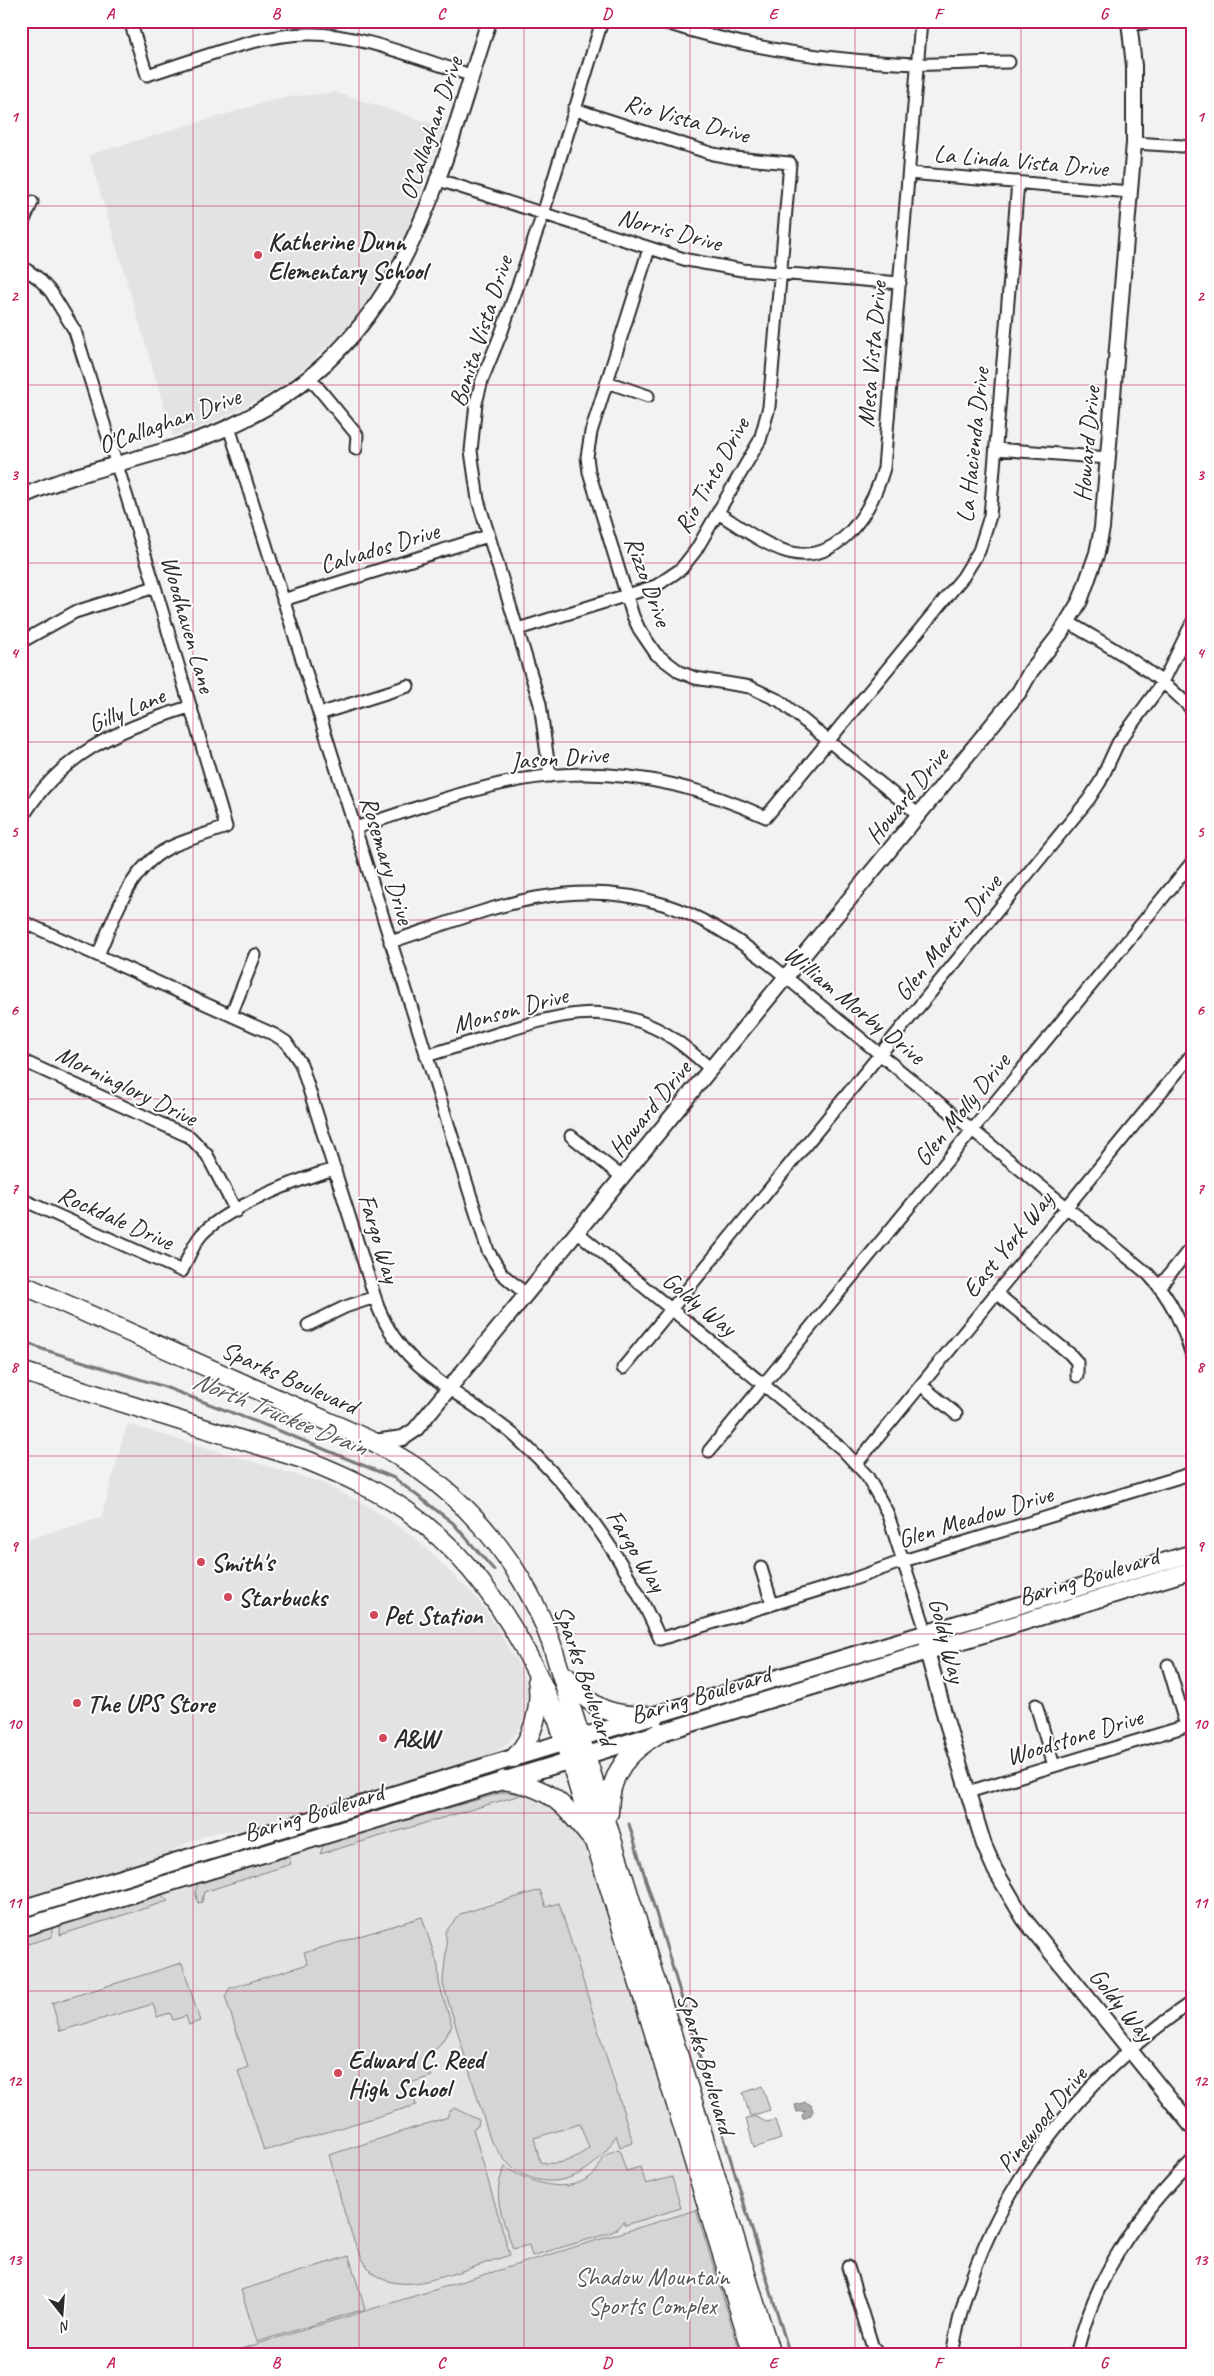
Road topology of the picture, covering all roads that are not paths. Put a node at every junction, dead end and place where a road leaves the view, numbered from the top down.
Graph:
1 (130, 21) edge
2 (489, 21) edge
3 (602, 21) edge
4 (660, 21) edge
5 (921, 21) edge
6 (1155, 21) edge
7 (1129, 23) edge
8 (1009, 62) dead end
9 (918, 64) junction
10 (472, 75) junction
11 (574, 109) junction
12 (1134, 143) junction
13 (1182, 146) dead end
14 (790, 163) joint
15 (909, 173) junction
16 (436, 180) junction
17 (1018, 182) junction
18 (1130, 192) junction
19 (32, 202) dead end
20 (543, 214) junction
21 (21, 227) edge
22 (649, 249) junction
23 (21, 266) edge
24 (781, 273) junction
25 (900, 283) junction
26 (310, 378) junction
27 (607, 382) junction
28 (648, 396) dead end
29 (229, 427) junction
30 (356, 449) dead end
31 (996, 449) junction
32 (1108, 458) junction
33 (118, 464) junction
34 (21, 497) edge
35 (718, 513) junction
36 (488, 536) junction
37 (155, 587) junction
38 (627, 595) junction
39 (283, 600) junction
40 (1068, 622) junction
41 (1193, 622) edge
42 (518, 629) junction
43 (21, 642) edge
44 (1163, 682) junction
45 (408, 686) dead end
46 (189, 707) junction
47 (1193, 711) edge
48 (319, 714) junction
49 (829, 740) junction
50 (550, 776) junction
51 (919, 814) junction
52 (766, 817) joint
53 (21, 820) edge
54 (355, 828) junction
55 (1193, 861) edge
56 (21, 921) edge
57 (390, 942) junction
58 (98, 955) junction
59 (255, 955) dead end
60 (786, 977) junction
61 (231, 1015) junction
62 (1193, 1053) edge
63 (880, 1054) junction
64 (426, 1056) junction
65 (21, 1060) edge
66 (711, 1069) junction
67 (972, 1130) junction
68 (571, 1136) dead end
69 (334, 1169) junction
70 (622, 1177) junction
71 (21, 1199) edge
72 (1067, 1207) junction
73 (236, 1211) junction
74 (577, 1232) junction
75 (1193, 1245) edge
76 (21, 1284) edge
77 (1160, 1286) junction
78 (996, 1293) junction
79 (526, 1294) junction
80 (375, 1297) junction
81 (671, 1309) junction
82 (308, 1325) dead end
83 (1192, 1352) edge
84 (623, 1368) dead end
85 (21, 1371) edge
86 (1077, 1376) dead end
87 (764, 1385) junction
88 (921, 1385) junction
89 (449, 1389) junction
90 (956, 1414) dead end
91 (374, 1442) junction
92 (709, 1451) dead end
93 (856, 1463) junction
94 (1193, 1473) edge
95 (1193, 1553) edge
96 (902, 1561) junction
97 (761, 1568) dead end
98 (1193, 1570) edge
99 (772, 1604) junction
100 (926, 1634) junction
101 (660, 1639) joint
102 (927, 1651) junction
103 (1168, 1665) dead end
104 (535, 1666) junction
105 (560, 1668) junction
106 (1036, 1705) dead end
107 (658, 1724) junction
108 (1190, 1725) edge
109 (573, 1739) junction
110 (579, 1757) junction
111 (514, 1758) junction
112 (1054, 1766) junction
113 (504, 1780) junction
114 (968, 1792) junction
115 (610, 1826) junction
116 (596, 1845) junction
117 (21, 1909) edge
118 (21, 1928) edge
119 (1193, 2001) edge
120 (1131, 2051) junction
121 (1193, 2128) edge
122 (1193, 2160) edge
123 (710, 2220) junction
124 (735, 2237) junction
125 (848, 2267) dead end
126 (753, 2355) edge
127 (771, 2355) edge
128 (878, 2355) edge
129 (952, 2355) edge
130 (1076, 2355) edge

1 - 10 street
2 - 10 street, O'Callaghan Drive
3 - 11 street, Bonita Vista Drive
4 - 9 street
5 - 9 street, Mesa Vista Drive
6 - 7 street
7 - 12 street, Howard Drive
8 - 9 street
9 - 15 street, Mesa Vista Drive
10 - 16 street, O'Callaghan Drive
11 - 14 street, Rio Vista Drive
11 - 20 street, Bonita Vista Drive
12 - 13 street
12 - 18 street, Howard Drive
14 - 24 street, Rio Tinto Drive
15 - 17 street, La Linda Vista Drive
15 - 25 street, Mesa Vista Drive
16 - 20 street, Norris Drive
16 - 26 street, O'Callaghan Drive
17 - 18 street, La Linda Vista Drive
17 - 31 street, La Hacienda Drive
18 - 32 street, Howard Drive
19 - 21 street
20 - 22 street, Norris Drive
20 - 36 street, Bonita Vista Drive
22 - 24 street, Norris Drive
22 - 27 street, Rizzo Drive
23 - 33 street, Woodhaven Lane
24 - 25 street, Norris Drive
24 - 35 street, Rio Tinto Drive
25 - 35 street, Mesa Vista Drive
26 - 29 street, O'Callaghan Drive
26 - 30 street
27 - 28 street
27 - 38 street, Rizzo Drive
29 - 33 street, O'Callaghan Drive
29 - 39 street, Rosemary Drive
31 - 32 street
31 - 49 street, La Hacienda Drive
32 - 40 street, Howard Drive
33 - 34 street, O'Callaghan Drive
33 - 37 street, Woodhaven Lane
35 - 38 street, Rio Tinto Drive
36 - 39 street, Calvados Drive
36 - 42 street, Bonita Vista Drive
37 - 43 street
37 - 46 street, Woodhaven Lane
38 - 42 street, Rio Tinto Drive
38 - 49 street, Rizzo Drive
39 - 48 street, Rosemary Drive
40 - 44 street
40 - 51 street, Howard Drive
41 - 44 street, Glen Martin Drive
42 - 50 street, Bonita Vista Drive
44 - 47 street
44 - 63 street, Glen Martin Drive
45 - 48 street
46 - 53 street, Gilly Lane
46 - 58 street, Woodhaven Lane
48 - 54 street, Rosemary Drive
49 - 51 street, Rizzo Drive
49 - 52 street, La Hacienda Drive
50 - 52 street, Jason Drive
50 - 54 street, Jason Drive
51 - 60 street, Howard Drive
54 - 57 street, Rosemary Drive
55 - 67 street, Glen Molly Drive
56 - 58 street, Fargo Way
57 - 60 street, William Morby Drive
57 - 64 street, Rosemary Drive
58 - 61 street, Fargo Way
59 - 61 street
60 - 63 street, William Morby Drive
60 - 66 street, Howard Drive
61 - 69 street, Fargo Way
62 - 72 street, East York Way
63 - 67 street, William Morby Drive
63 - 81 street, Glen Martin Drive
64 - 66 street, Monson Drive
64 - 79 street, Rosemary Drive
65 - 73 street, Morninglory Drive
66 - 70 street, Howard Drive
67 - 72 street, William Morby Drive
67 - 87 street, Glen Molly Drive
68 - 70 street
69 - 73 street, Rockdale Drive
69 - 80 street, Fargo Way
70 - 74 street, Howard Drive
71 - 73 street, Rockdale Drive
72 - 77 street, William Morby Drive
72 - 78 street, East York Way
74 - 79 street, Howard Drive
74 - 81 street, Goldy Way
75 - 77 street
76 - 91 main road, Sparks Boulevard
77 - 83 street, William Morby Drive
78 - 86 street
78 - 88 street, East York Way
79 - 89 street, Howard Drive
80 - 82 street
80 - 89 street, Fargo Way
81 - 84 street, Glen Martin Drive
81 - 87 street, Goldy Way
85 - 104 main road, Sparks Boulevard
87 - 92 street, Glen Molly Drive
87 - 93 street, Goldy Way
88 - 90 street
88 - 93 street, East York Way
89 - 91 street, Howard Drive
89 - 101 street, Fargo Way
91 - 105 main road, Sparks Boulevard
93 - 96 street, Goldy Way
94 - 96 street, Glen Meadow Drive
95 - 100 main road, Baring Boulevard
96 - 99 street, Glen Meadow Drive
96 - 100 street, Goldy Way
97 - 99 street
98 - 102 main road, Baring Boulevard
99 - 101 street, Glen Meadow Drive
100 - 102 street, Goldy Way
100 - 107 main road, Baring Boulevard
102 - 107 main road, Baring Boulevard
102 - 114 street, Goldy Way
103 - 108 street
104 - 109 main road, Sparks Boulevard
104 - 111 main road
105 - 107 main road
105 - 109 main road, Sparks Boulevard
106 - 112 street
107 - 109 main road, Baring Boulevard
107 - 110 main road, Baring Boulevard
107 - 115 main road
108 - 112 street, Woodstone Drive
109 - 110 main road, Sparks Boulevard
109 - 111 main road, Baring Boulevard
110 - 113 main road, Baring Boulevard
110 - 115 main road, Sparks Boulevard
110 - 116 main road, Sparks Boulevard
111 - 117 main road, Baring Boulevard
112 - 114 street, Woodstone Drive
113 - 116 main road
113 - 118 main road, Baring Boulevard
114 - 120 street, Goldy Way
115 - 124 main road, Sparks Boulevard
116 - 123 main road, Sparks Boulevard
119 - 120 street, Pinewood Drive
120 - 121 street, Goldy Way
120 - 129 street, Pinewood Drive
122 - 130 street
123 - 124 main road
123 - 126 main road, Sparks Boulevard
124 - 127 main road, Sparks Boulevard
125 - 128 street

